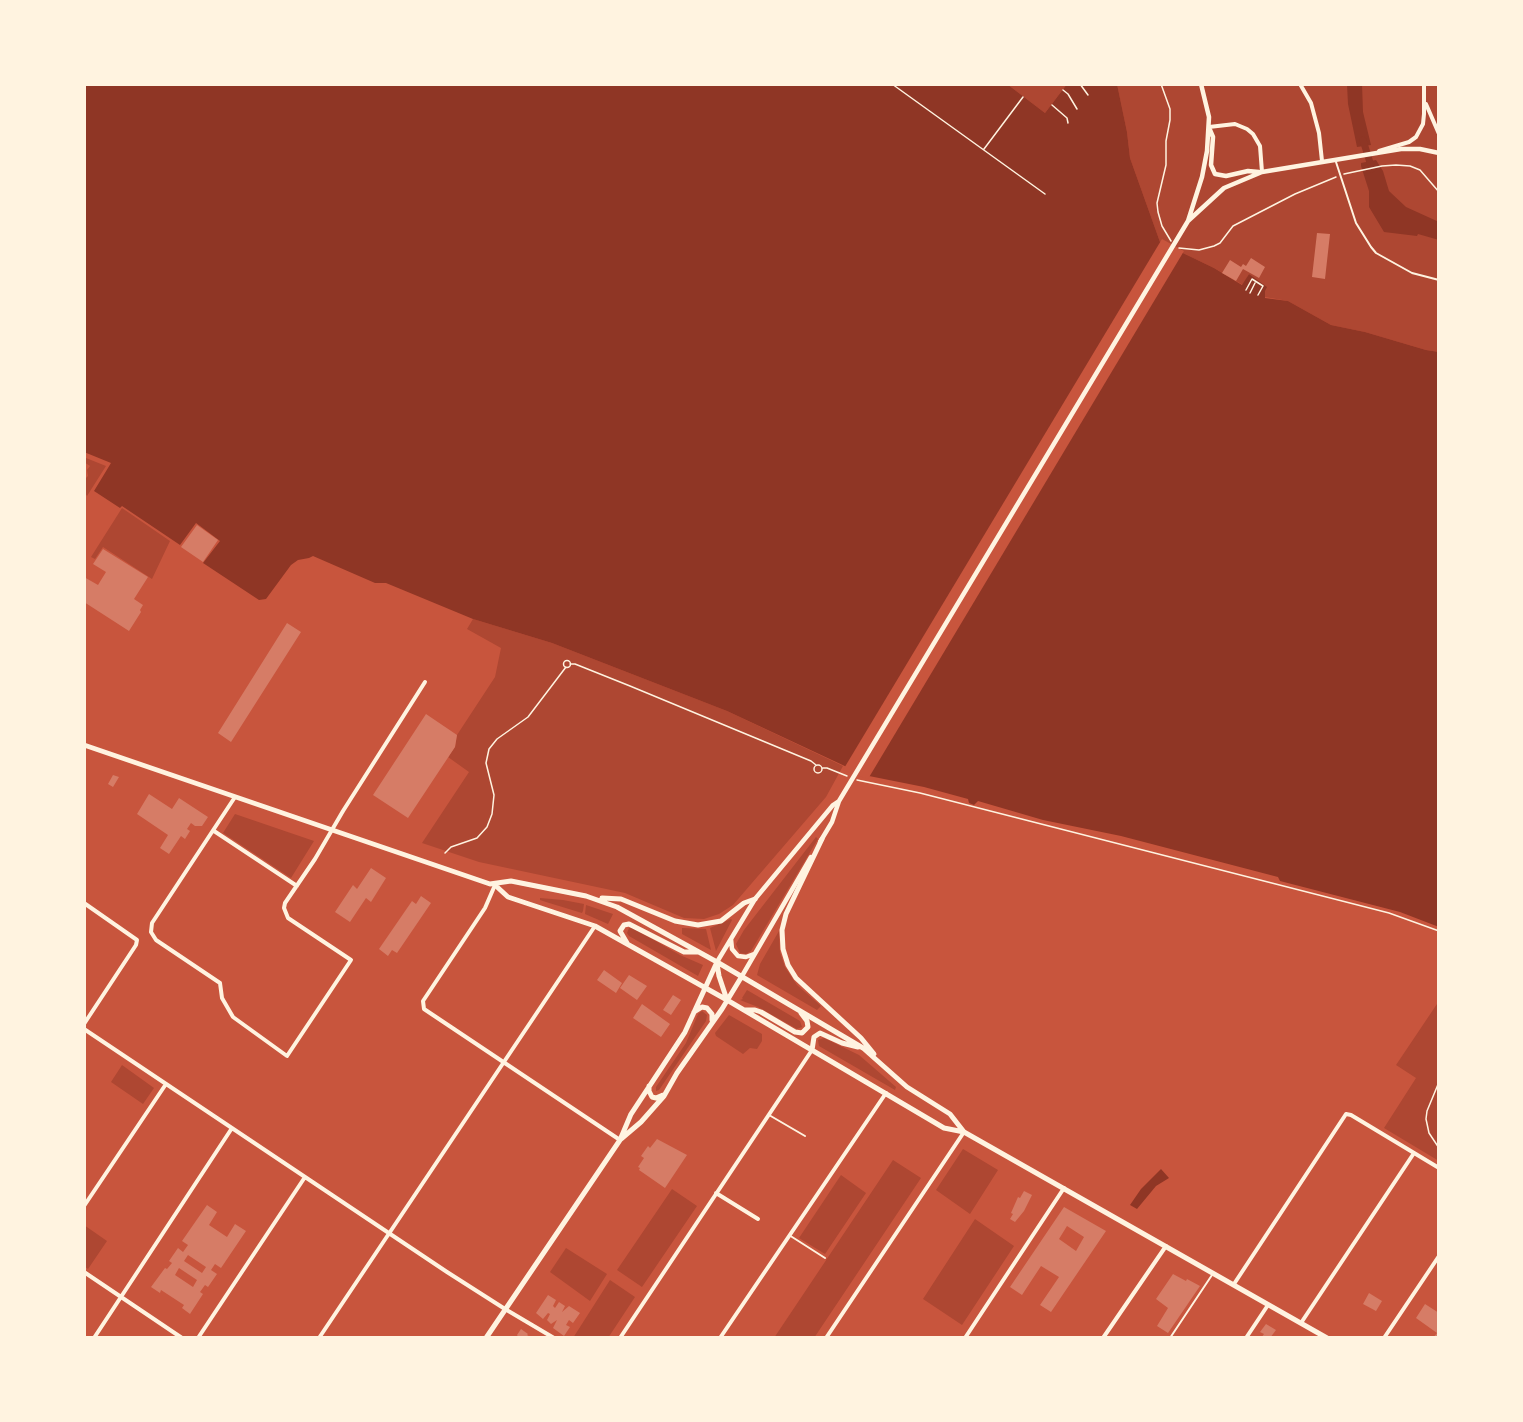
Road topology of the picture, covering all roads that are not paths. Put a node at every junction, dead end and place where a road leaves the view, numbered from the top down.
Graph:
1 (1201, 84) edge
2 (1300, 84) edge
3 (1424, 84) edge
4 (1423, 98) junction
5 (1209, 127) junction
6 (1439, 134) edge
7 (1375, 153) junction
8 (1439, 153) edge
9 (1335, 159) junction
10 (1322, 161) junction
11 (1262, 172) junction
12 (1186, 223) junction
13 (1439, 280) edge
14 (425, 682) dead end
15 (84, 745) edge
16 (235, 797) junction
17 (839, 801) junction
18 (333, 830) junction
19 (214, 831) junction
20 (822, 839) junction
21 (495, 885) junction
22 (297, 886) junction
23 (594, 898) junction
24 (755, 899) junction
25 (84, 903) edge
26 (595, 926) junction
27 (730, 938) junction
28 (628, 944) junction
29 (698, 952) junction
30 (754, 954) junction
31 (717, 962) junction
32 (742, 976) junction
33 (705, 988) junction
34 (727, 1000) junction
35 (798, 1009) junction
36 (744, 1010) junction
37 (691, 1016) junction
38 (84, 1026) edge
39 (708, 1027) junction
40 (862, 1048) junction
41 (813, 1050) junction
42 (504, 1063) junction
43 (891, 1073) junction
44 (166, 1084) junction
45 (650, 1085) junction
46 (666, 1090) junction
47 (886, 1092) junction
48 (769, 1115) junction
49 (232, 1128) junction
50 (964, 1132) junction
51 (805, 1136) dead end
52 (620, 1140) junction
53 (1414, 1153) junction
54 (1439, 1168) edge
55 (305, 1177) junction
56 (1065, 1188) junction
57 (716, 1194) junction
58 (84, 1206) edge
59 (758, 1219) dead end
60 (389, 1234) junction
61 (789, 1235) junction
62 (1166, 1245) junction
63 (1439, 1256) edge
64 (825, 1258) dead end
65 (84, 1272) edge
66 (1214, 1273) junction
67 (1234, 1284) junction
68 (121, 1297) junction
69 (1269, 1304) junction
70 (505, 1310) junction
71 (1301, 1323) junction
72 (94, 1338) edge
73 (182, 1338) edge
74 (198, 1338) edge
75 (319, 1338) edge
76 (486, 1338) edge
77 (554, 1338) edge
78 (620, 1338) edge
79 (720, 1338) edge
80 (826, 1338) edge
81 (965, 1338) edge
82 (1103, 1338) edge
83 (1170, 1338) edge
84 (1245, 1338) edge
85 (1327, 1338) edge
86 (1384, 1338) edge

1 - 5 street
2 - 10 street
3 - 4 street
4 - 6 street
4 - 7 street
5 - 11 street
5 - 11 street
5 - 12 street
7 - 8 street
7 - 9 street
9 - 10 street
9 - 13 lane
10 - 11 street
11 - 12 street
12 - 17 street
14 - 18 street
15 - 16 main road
16 - 18 main road
16 - 19 street
17 - 20 street
17 - 24 street
18 - 21 main road
18 - 22 street
19 - 22 street
19 - 22 street
20 - 30 street
20 - 43 main road
21 - 23 main road
21 - 26 main road
21 - 42 street
23 - 24 main road
23 - 29 main road
24 - 27 street
25 - 38 street
26 - 28 main road
26 - 42 street
27 - 30 street
27 - 31 street
28 - 29 main road
28 - 33 main road
29 - 31 main road
30 - 32 street
31 - 32 main road
31 - 33 main road
31 - 34 main road
32 - 34 main road
32 - 35 main road
33 - 34 main road
33 - 37 main road
34 - 36 main road
34 - 39 main road
35 - 36 main road
35 - 40 main road
36 - 41 main road
37 - 39 main road
37 - 45 main road
38 - 44 street
39 - 46 main road
40 - 41 main road
40 - 43 main road
41 - 47 main road
41 - 48 street
42 - 52 street
42 - 60 street
43 - 50 main road
44 - 49 street
44 - 58 street
45 - 46 main road
45 - 52 main road
46 - 52 main road
47 - 50 main road
47 - 61 street
48 - 51 lane
48 - 57 street
49 - 55 street
49 - 68 street
50 - 56 main road
50 - 80 street
52 - 70 main road
53 - 54 street
53 - 67 street
53 - 71 street
55 - 60 street
55 - 74 street
56 - 62 main road
56 - 81 street
57 - 59 street
57 - 78 street
60 - 70 street
60 - 75 street
61 - 64 lane
61 - 79 street
62 - 66 main road
62 - 82 street
63 - 86 street
65 - 68 street
66 - 67 main road
66 - 83 lane
67 - 69 main road
68 - 72 street
68 - 73 street
69 - 71 main road
69 - 84 street
70 - 76 main road
70 - 77 street
71 - 85 main road

